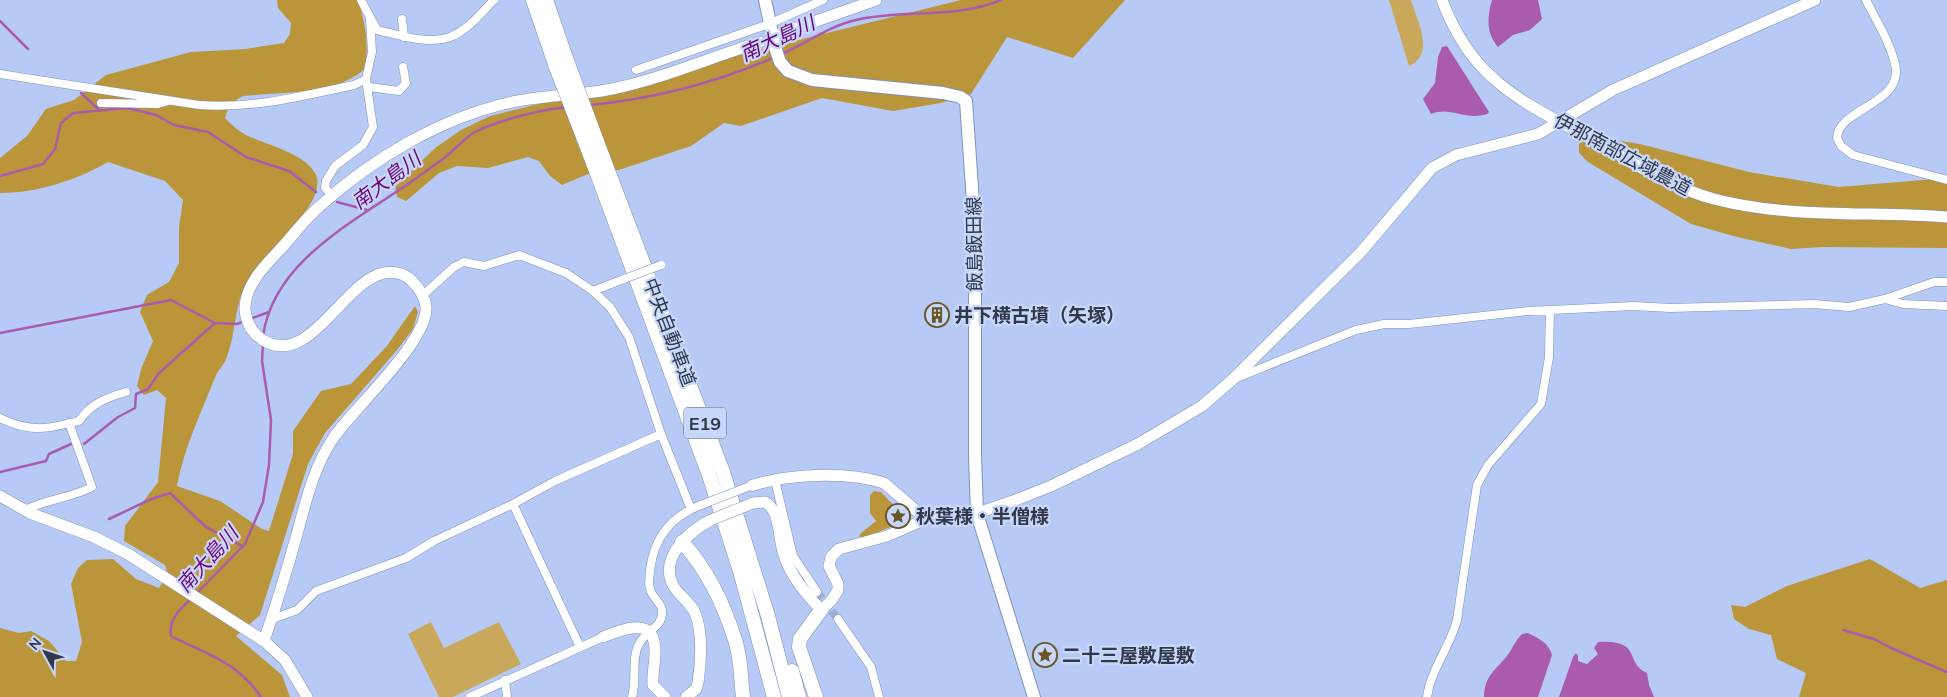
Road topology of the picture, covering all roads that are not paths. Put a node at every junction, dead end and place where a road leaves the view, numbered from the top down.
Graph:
1 (361, 0) edge
2 (494, 0) edge
3 (533, 0) edge
4 (546, 0) edge
5 (765, 0) edge
6 (824, 0) edge
7 (876, 0) edge
8 (1442, 0) edge
9 (1815, 0) edge
10 (1866, 0) edge
11 (370, 19) junction
12 (402, 19) dead end
13 (769, 24) junction
14 (782, 33) dead end
15 (407, 40) junction
16 (760, 42) dead end
17 (562, 64) junction
18 (403, 67) dead end
19 (636, 70) dead end
20 (0, 74) edge
21 (368, 83) junction
22 (171, 100) junction
23 (100, 104) dead end
24 (1561, 122) junction
25 (597, 157) junction
26 (1947, 180) edge
27 (332, 196) junction
28 (1947, 217) edge
29 (661, 265) dead end
30 (1947, 282) edge
31 (593, 292) junction
32 (423, 295) junction
33 (1885, 299) junction
34 (1947, 306) edge
35 (1550, 310) junction
36 (1232, 380) junction
37 (126, 392) dead end
38 (0, 418) edge
39 (69, 423) junction
40 (661, 434) junction
41 (775, 480) junction
42 (750, 486) joint
43 (0, 496) edge
44 (513, 504) junction
45 (691, 509) junction
46 (25, 510) junction
47 (977, 514) junction
48 (926, 519) junction
49 (682, 542) junction
50 (750, 558) junction
51 (740, 571) junction
52 (817, 592) tunnel mouth
53 (820, 610) junction
54 (272, 619) junction
55 (838, 619) tunnel mouth
56 (729, 625) junction
57 (649, 633) junction
58 (603, 637) joint
59 (264, 641) junction
60 (580, 647) junction
61 (506, 680) junction
62 (307, 697) edge
63 (470, 697) edge
64 (507, 697) edge
65 (632, 697) edge
66 (665, 697) edge
67 (686, 697) edge
68 (734, 697) edge
69 (743, 697) edge
70 (764, 697) edge
71 (774, 697) edge
72 (789, 697) edge
73 (800, 697) edge
74 (816, 697) edge
75 (825, 697) edge
76 (879, 697) edge
77 (1034, 697) edge
78 (1427, 697) edge

1 - 11 street
2 - 15 street
3 - 17 highway, 中央自動車道 / E19
4 - 17 highway, 中央自動車道 / E19
5 - 13 main road, 飯島飯田線
6 - 13 street
7 - 14 street
8 - 24 street, 伊那南部広域農道
9 - 24 street
10 - 26 street
11 - 15 street
11 - 21 street
12 - 15 street
13 - 19 street
13 - 47 main road, 飯島飯田線
16 - 27 street
17 - 25 highway, 中央自動車道 / E19, bridge
18 - 21 street
20 - 22 street
21 - 22 street
21 - 27 street
22 - 23 street
24 - 28 street, 伊那南部広域農道
24 - 36 street
25 - 50 highway, 中央自動車道 / E19
25 - 51 highway, 中央自動車道 / E19
27 - 32 street
29 - 31 street, bridge
30 - 33 street
31 - 32 street
31 - 40 street
32 - 54 street
33 - 34 street
33 - 35 street
35 - 36 street
35 - 78 street
36 - 47 street
37 - 39 street
38 - 39 street
39 - 46 street
40 - 44 street
40 - 45 street
41 - 42 street
41 - 48 street
41 - 52 street
42 - 45 street, bridge
43 - 46 street
44 - 54 street
44 - 60 street
45 - 57 street
46 - 59 street
47 - 48 street
47 - 77 main road, 飯島飯田線
48 - 53 street
49 - 53 street, bridge
49 - 56 highway
49 - 67 street
50 - 72 highway, 中央自動車道 / E19
50 - 73 highway
51 - 70 highway
51 - 71 highway, 中央自動車道 / E19
53 - 74 highway
53 - 75 highway
54 - 59 street
55 - 76 street
56 - 68 highway
56 - 69 highway
57 - 58 street
57 - 65 street
57 - 66 street
58 - 60 street
59 - 62 street
60 - 61 street
61 - 63 street
61 - 64 street

